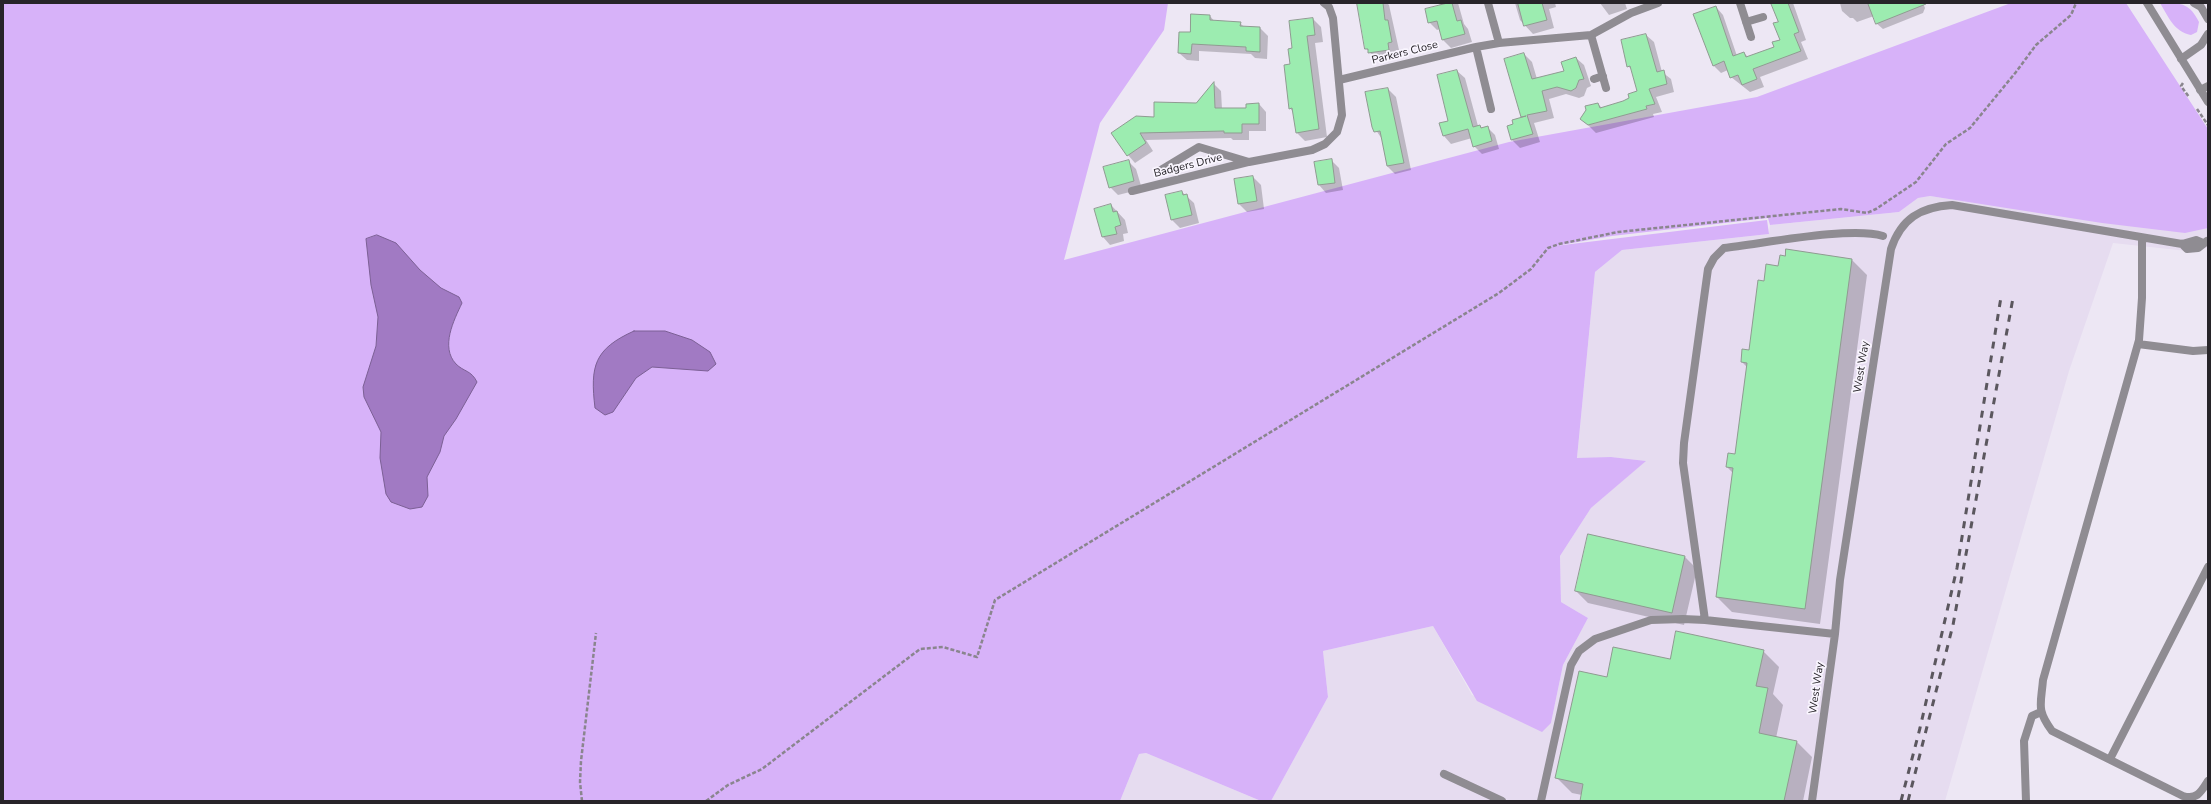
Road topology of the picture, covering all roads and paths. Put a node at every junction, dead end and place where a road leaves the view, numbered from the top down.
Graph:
1 (1324, 3) edge
2 (1488, 3) edge
3 (1658, 3) edge
4 (1740, 3) edge
5 (2076, 3) edge
6 (2147, 3) edge
7 (2194, 3) edge
8 (1645, 5) edge
9 (1763, 17) dead end
10 (2208, 19) edge
11 (1746, 22) junction
12 (2208, 34) edge
13 (1591, 35) junction
14 (1751, 37) dead end
15 (1499, 43) junction
16 (1476, 47) junction
17 (2181, 59) junction
18 (1603, 76) junction
19 (1594, 79) dead end
20 (1339, 80) junction
21 (2208, 86) edge
22 (1606, 88) dead end
23 (2200, 90) junction
24 (2208, 102) edge
25 (1491, 109) dead end
26 (1249, 162) junction
27 (1162, 170) dead end
28 (1132, 191) dead end
29 (1883, 236) dead end
30 (2142, 238) junction
31 (2206, 242) edge
32 (2138, 344) junction
33 (2208, 350) edge
34 (2208, 567) edge
35 (1705, 620) junction
36 (596, 633) dead end
37 (1835, 634) junction
38 (2041, 712) junction
39 (2110, 759) junction
40 (1444, 774) dead end
41 (2208, 781) edge
42 (582, 801) edge
43 (706, 801) edge
44 (1502, 801) edge
45 (1541, 801) edge
46 (1812, 801) edge
47 (2026, 801) edge

1 - 20 street
2 - 15 street
3 - 8 street
4 - 11 street
5 - 43 path
6 - 17 street
7 - 10 street
8 - 13 street
9 - 11 street
11 - 14 street
12 - 17 street
13 - 15 street, Parkers Close
13 - 18 street
15 - 16 street, Parkers Close
16 - 20 street, Parkers Close
16 - 25 street
17 - 23 street
18 - 19 street
18 - 22 street
20 - 26 street
21 - 23 street
23 - 24 street
26 - 27 street
26 - 28 street, Badgers Drive
29 - 35 street
30 - 31 street, West Way
30 - 32 street
30 - 37 street, West Way
32 - 33 street
32 - 38 street
34 - 39 street
35 - 37 street
35 - 45 street
36 - 42 path
37 - 46 street, West Way
38 - 39 street
38 - 47 street
39 - 41 street
40 - 44 street

